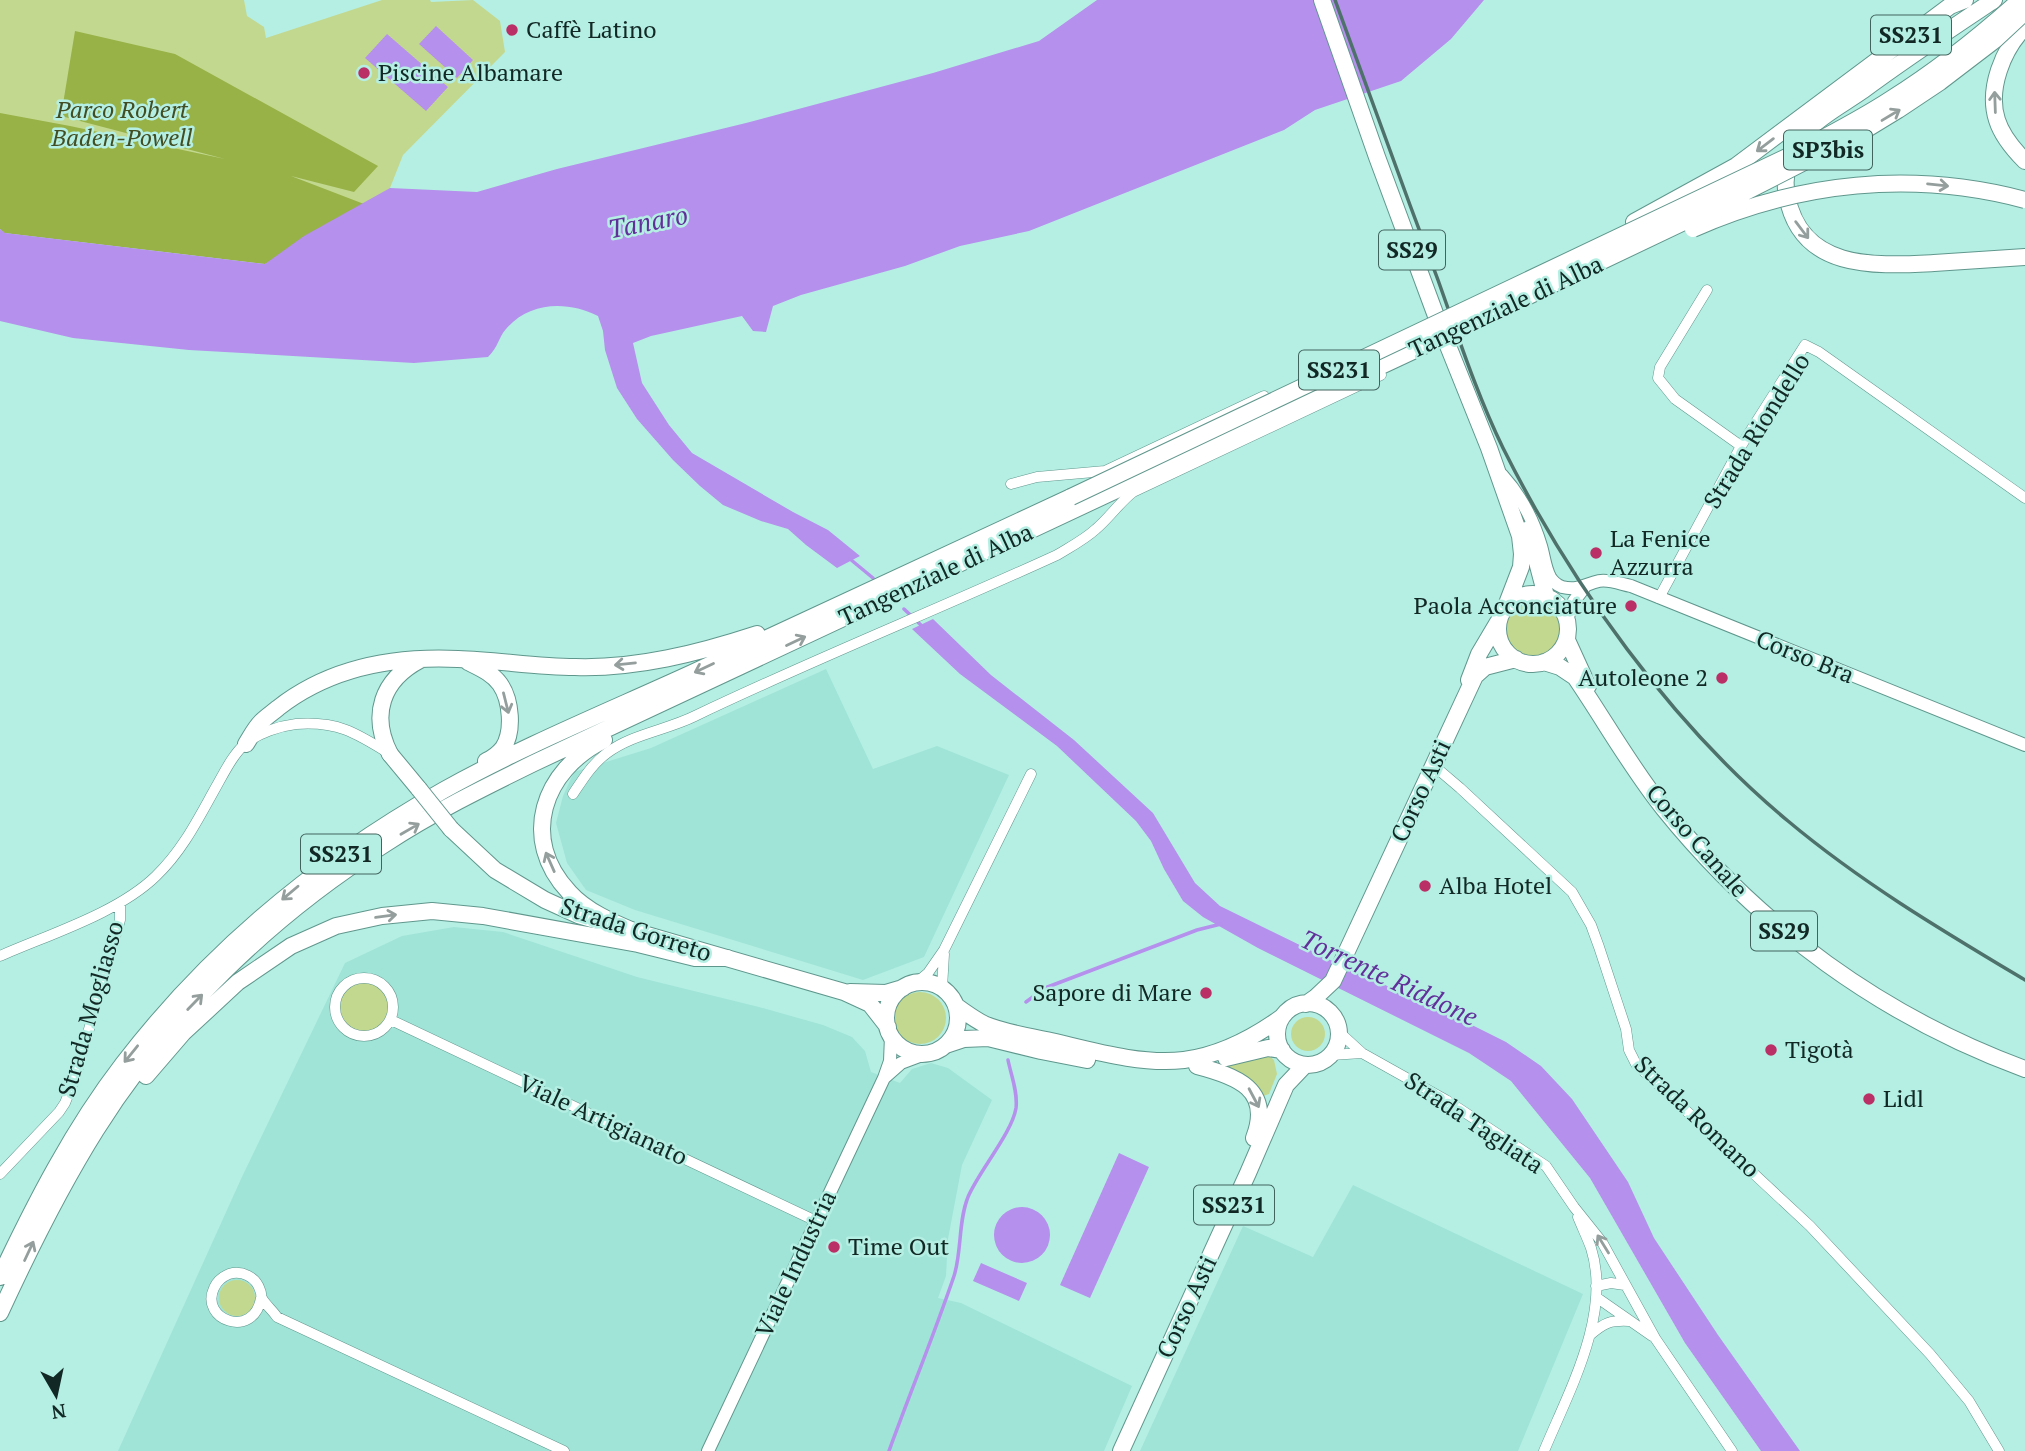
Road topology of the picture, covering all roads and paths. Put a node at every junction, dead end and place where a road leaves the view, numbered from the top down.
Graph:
1 (1322, 0) edge
2 (1965, 0) edge
3 (1994, 0) edge
4 (2023, 0) edge
5 (2025, 12) edge
6 (2025, 27) edge
7 (2025, 161) edge
8 (2025, 200) edge
9 (1609, 250) junction
10 (2025, 257) edge
11 (1707, 290) dead end
12 (1436, 316) junction
13 (1447, 343) junction
14 (1741, 446) junction
15 (1489, 449) junction
16 (1502, 475) junction
17 (1011, 484) dead end
18 (2025, 498) edge
19 (1074, 503) junction
20 (1584, 587) junction
21 (1546, 596) junction
22 (1659, 597) junction
23 (833, 609) junction
24 (1503, 613) junction
25 (1567, 619) junction
26 (1567, 640) junction
27 (460, 659) junction
28 (1516, 659) junction
29 (420, 660) junction
30 (1544, 662) junction
31 (734, 670) junction
32 (1456, 715) junction
33 (1604, 720) junction
34 (246, 744) junction
35 (2025, 745) edge
36 (390, 754) junction
37 (1433, 765) junction
38 (1031, 774) dead end
39 (445, 790) junction
40 (573, 794) dead end
41 (120, 904) junction
42 (639, 933) junction
43 (944, 950) junction
44 (0, 956) edge
45 (727, 958) junction
46 (1332, 984) junction
47 (910, 985) junction
48 (942, 988) junction
49 (844, 992) junction
50 (1306, 1004) junction
51 (956, 1006) junction
52 (1282, 1017) junction
53 (391, 1020) junction
54 (1336, 1024) junction
55 (889, 1031) junction
56 (946, 1045) junction
57 (1283, 1052) junction
58 (1362, 1053) junction
59 (925, 1054) junction
60 (1331, 1055) junction
61 (1305, 1065) junction
62 (1197, 1066) junction
63 (2025, 1069) edge
64 (884, 1079) junction
65 (1286, 1085) junction
66 (75, 1166) junction
67 (0, 1174) edge
68 (1574, 1207) junction
69 (816, 1220) junction
70 (0, 1278) edge
71 (1625, 1285) junction
72 (1596, 1286) junction
73 (1596, 1297) junction
74 (261, 1298) junction
75 (0, 1313) edge
76 (277, 1317) junction
77 (251, 1318) junction
78 (1633, 1322) junction
79 (1179, 1324) junction
80 (1590, 1335) junction
81 (1655, 1338) junction
82 (564, 1451) edge
83 (708, 1451) edge
84 (1121, 1451) edge
85 (1544, 1451) edge
86 (1732, 1451) edge
87 (1999, 1451) edge

1 - 12 main road, SS29
2 -> 9 main road, SS231, bridge
3 -> 10 main road
4 - 9 main road, Tangenziale di Alba / SP3bis, bridge
9 -> 5 main road, Tangenziale di Alba / SP3bis, bridge
7 -> 6 main road
9 -> 8 main road, SS231, bridge
9 - 19 main road, Tangenziale di Alba / SS231, bridge
11 - 14 street
12 - 13 main road, SS29
12 - 17 street
13 - 15 main road, SS29
13 - 40 street
14 - 18 street, Strada Riondello
14 - 22 street, Strada Riondello
15 - 16 main road, SS29
15 - 24 main road, SS29
16 - 20 street, Corso Bra
16 - 21 main road, SS29
19 - 23 main road, Tangenziale di Alba / SS231
31 -> 19 main road, Tangenziale di Alba / SS231
20 - 22 street, Corso Bra
20 - 25 street
21 - 24 main road
21 - 25 main road, SS29
22 - 35 street, Corso Bra
23 -> 27 main road
23 -> 39 main road, Tangenziale di Alba / SS231
24 - 28 main road
24 - 32 main road, Corso Asti
25 - 26 main road, SS29
26 - 30 main road
26 - 33 main road, Corso Canale / SS29
27 - 29 main road
27 -> 39 main road
28 - 30 main road, SS29
28 - 32 main road, Corso Asti
29 - 34 main road
29 - 36 main road
30 - 33 main road, Corso Canale / SS29
42 -> 31 main road
66 -> 31 main road, Tangenziale di Alba / SS231
32 - 37 main road, Corso Asti
33 - 63 main road, Corso Canale / SS29
34 - 36 street, Strada Gorreto
34 - 41 street, Strada Gorreto
36 - 42 main road, Strada Gorreto, bridge
37 - 46 main road, Corso Asti
37 - 87 street, Strada Romano
38 - 43 street
39 -> 70 main road, Tangenziale di Alba / SS231
41 - 44 street, Strada Gorreto
41 - 67 street, Strada Mogliasso
42 - 45 main road, Strada Gorreto
43 - 47 street
43 - 48 street
45 - 49 main road, Strada Gorreto
66 -> 45 main road
46 - 50 main road
46 - 54 main road
47 - 48 main road
47 - 49 main road, Strada Gorreto
47 - 55 main road
48 - 51 main road
49 - 55 main road, Strada Gorreto
50 - 52 main road
50 - 54 main road
51 - 52 main road
51 - 56 main road
52 - 57 main road, SS231
53 - 53 street
53 - 69 street, Viale Artigianato
54 - 58 street, Strada Tagliata
54 - 60 main road
55 - 59 main road
55 - 64 street, Viale Industria
56 - 59 main road
56 - 62 main road
57 - 61 main road
57 - 62 main road
57 - 65 main road, SS231
58 - 60 street
58 - 68 street, Strada Tagliata
59 - 64 street, Viale Industria
60 - 61 main road, SS231
61 - 65 main road, SS231
62 -> 79 main road
64 - 69 street, Viale Industria
65 - 79 main road, Corso Asti / SS231
75 -> 66 main road, Tangenziale di Alba / SS231
71 -> 68 street, Strada Tagliata
68 - 72 street, Strada Tagliata
69 - 83 street, Viale Industria
71 - 72 street
71 - 81 street, Strada Tagliata
72 - 73 street, Strada Tagliata
73 - 78 street, Strada Tagliata
73 - 80 street, Strada Tagliata
74 - 76 street
74 - 77 street
74 - 77 street
76 - 77 street
76 - 82 street
78 - 80 street
78 - 81 street, Strada Tagliata
79 - 84 main road, Corso Asti / SS231
80 - 85 street, Strada Tagliata
81 - 86 street, Strada Tagliata

